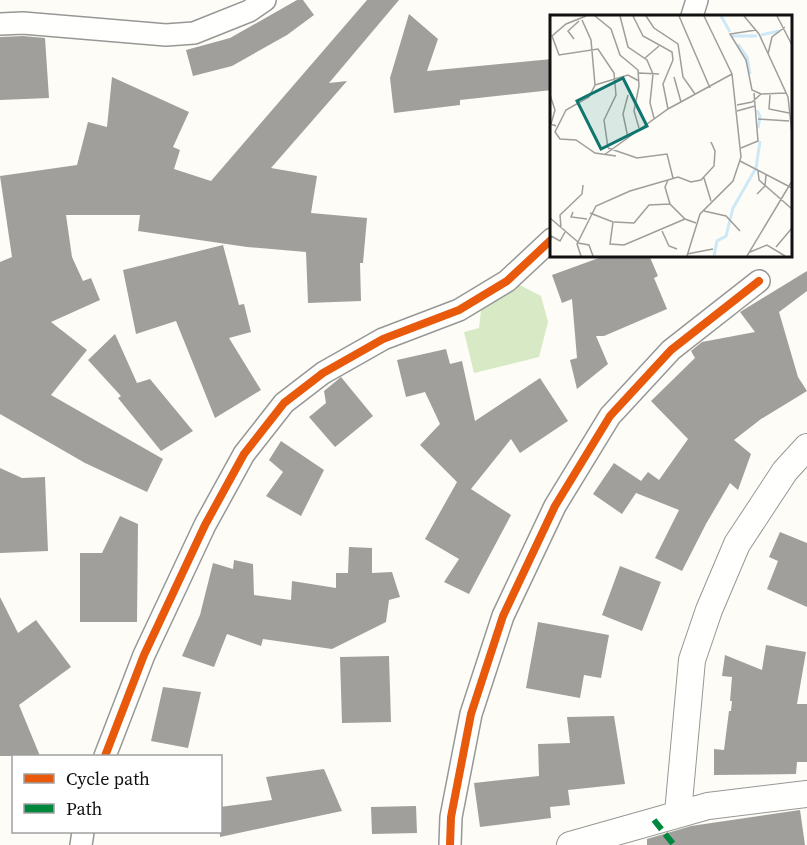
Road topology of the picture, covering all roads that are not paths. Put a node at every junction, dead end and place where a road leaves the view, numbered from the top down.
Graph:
1 (266, 0) edge
2 (697, 0) edge
3 (693, 15) edge
4 (0, 24) edge
5 (550, 241) edge
6 (759, 280) dead end
7 (807, 447) edge
8 (105, 755) edge
9 (807, 794) edge
10 (678, 813) junction
11 (450, 845) edge
12 (570, 845) edge

1 - 4 street
2 - 3 street
5 - 8 street
6 - 11 street
7 - 10 street
9 - 10 street
10 - 12 street

